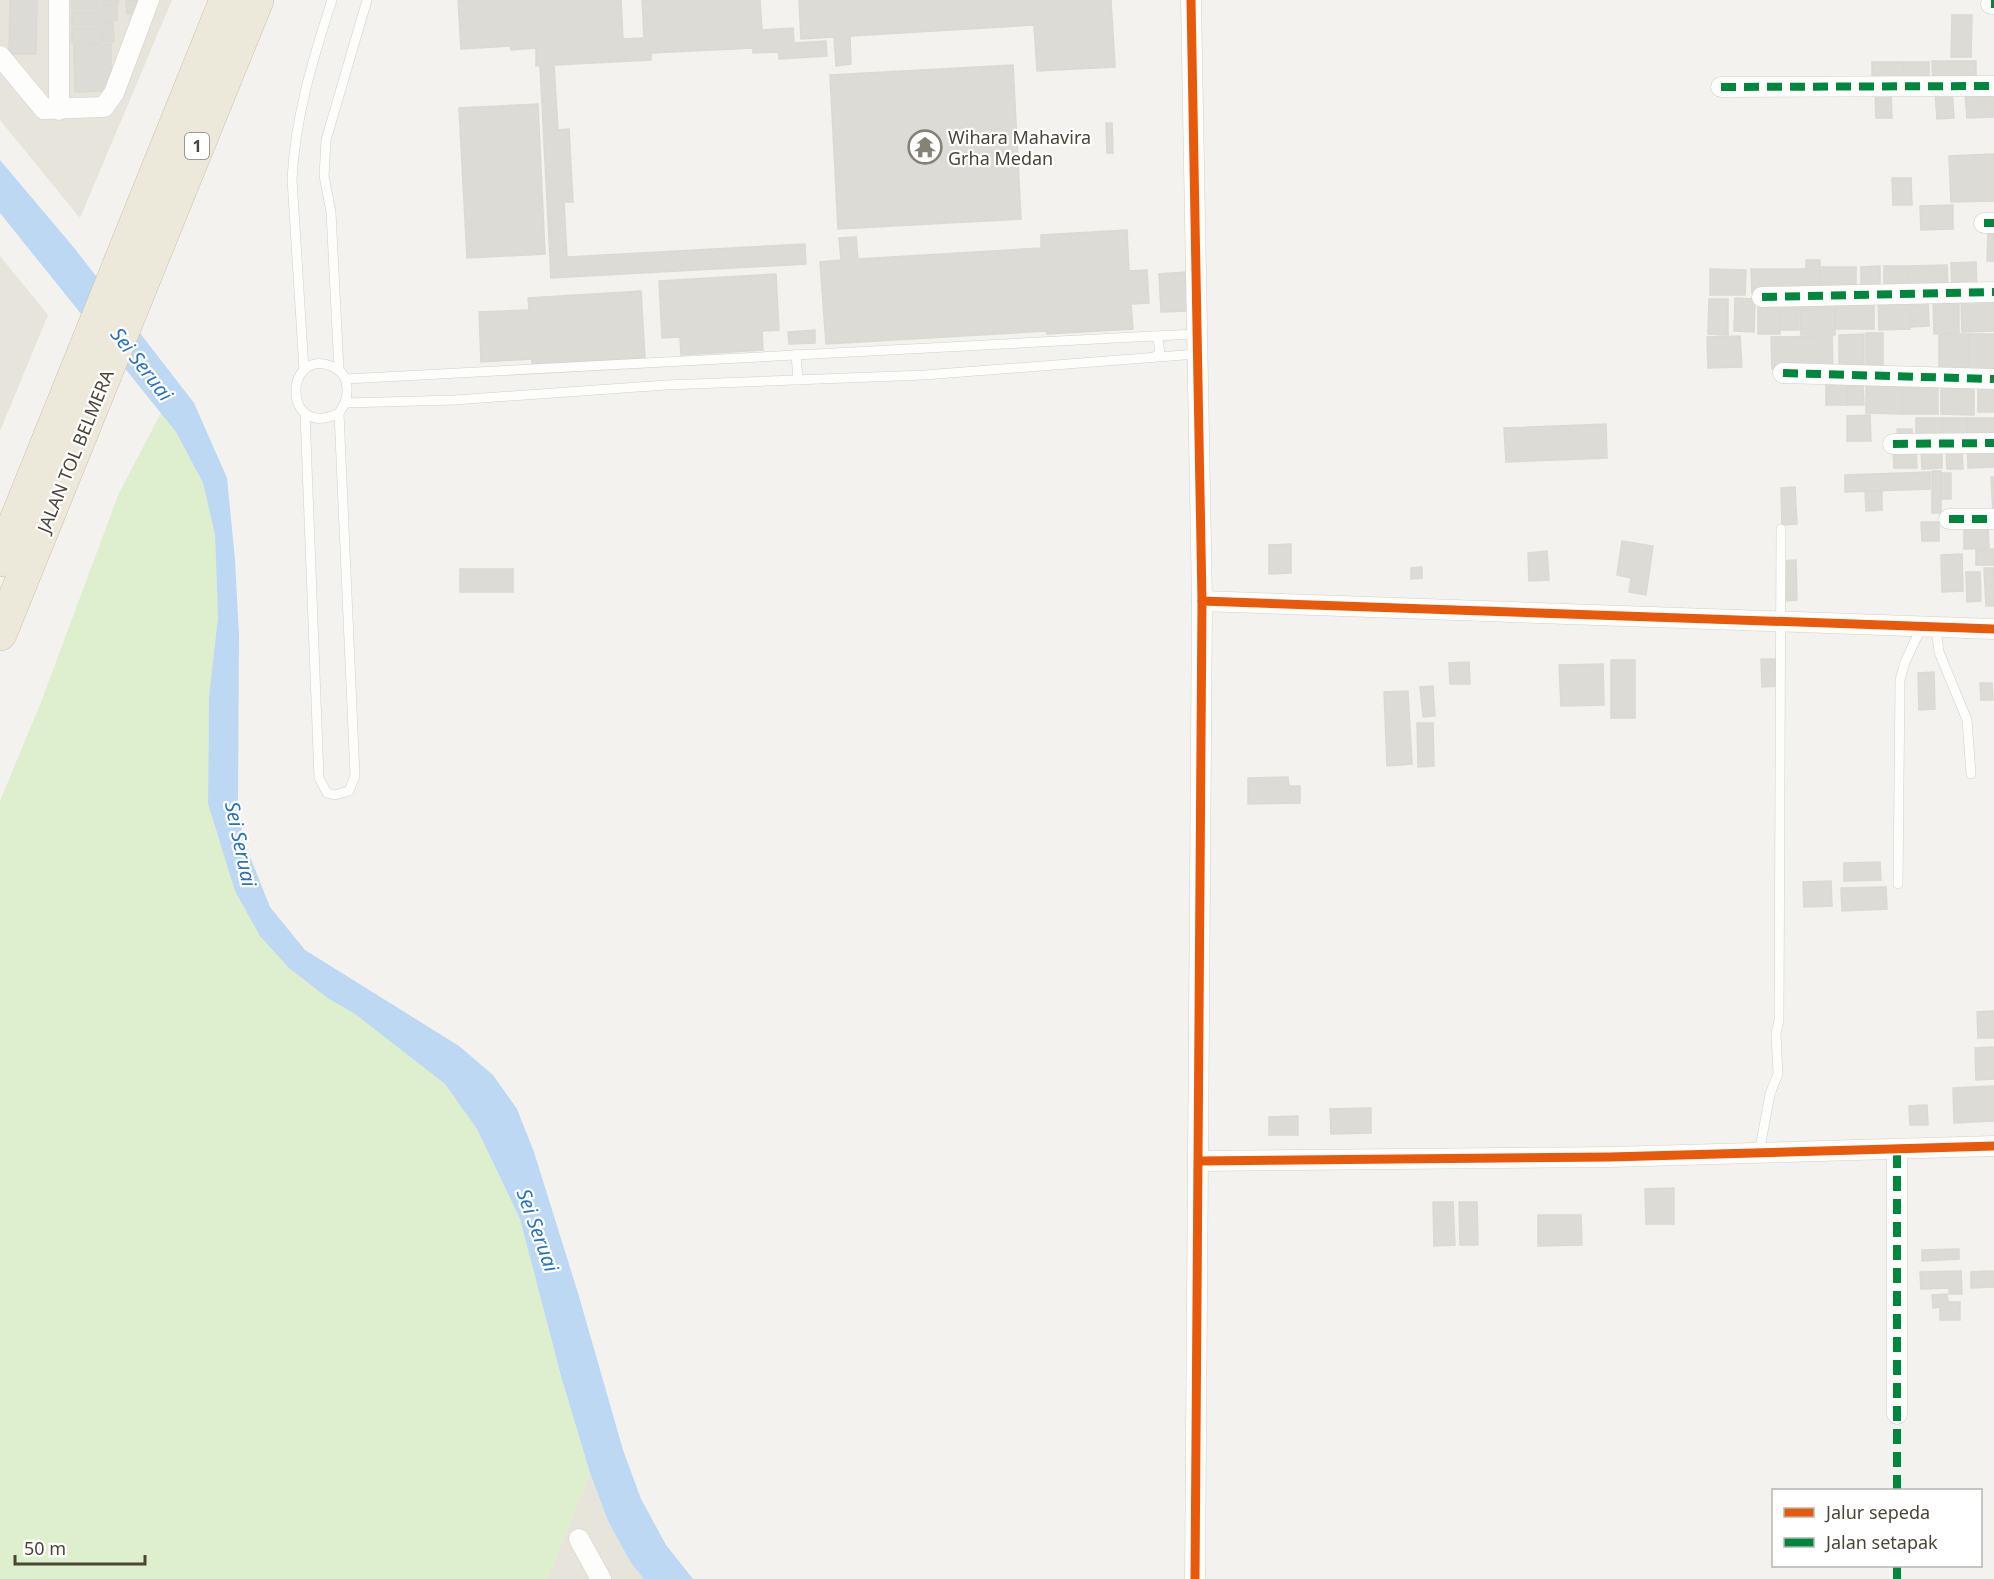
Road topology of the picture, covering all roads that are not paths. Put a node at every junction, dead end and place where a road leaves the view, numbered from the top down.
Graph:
1 (59, 0) edge
2 (149, 0) edge
3 (226, 0) edge
4 (257, 0) edge
5 (332, 0) edge
6 (367, 0) edge
7 (1191, 0) edge
8 (0, 56) edge
9 (1994, 86) edge
10 (1721, 87) dead end
11 (59, 110) junction
12 (128, 281) junction
13 (1994, 292) edge
14 (1762, 297) dead end
15 (1197, 334) junction
16 (1153, 336) junction
17 (796, 354) junction
18 (1197, 354) junction
19 (1154, 357) junction
20 (94, 367) junction
21 (304, 370) junction
22 (339, 370) junction
23 (1783, 373) dead end
24 (346, 379) junction
25 (1994, 379) edge
26 (798, 380) junction
27 (346, 403) junction
28 (305, 413) junction
29 (339, 413) junction
30 (1994, 443) edge
31 (1893, 444) dead end
32 (1949, 519) dead end
33 (1994, 519) edge
34 (1781, 528) dead end
35 (0, 561) edge
36 (1202, 601) junction
37 (1782, 622) junction
38 (1929, 626) junction
39 (1994, 629) edge
40 (0, 634) edge
41 (1971, 774) dead end
42 (1898, 884) dead end
43 (1994, 1146) edge
44 (1897, 1149) junction
45 (1759, 1153) junction
46 (1200, 1161) junction
47 (1897, 1414) dead end
48 (579, 1539) dead end
49 (602, 1579) edge
50 (1195, 1579) edge

1 - 11 street
2 - 11 street
3 - 12 highway, JALAN TOL BELMERA / 1
4 - 12 highway, JALAN TOL BELMERA / 1
5 - 21 lane
6 - 22 lane
7 - 15 street
8 - 11 street
9 - 10 street
12 - 20 highway, JALAN TOL BELMERA / 1
13 - 14 street
15 - 16 lane
15 - 18 street
16 - 17 lane
16 - 19 lane
17 - 24 lane
17 - 26 lane
18 - 19 lane
18 - 36 street
19 - 26 lane
20 - 35 highway, JALAN TOL BELMERA / 1
20 - 40 highway, JALAN TOL BELMERA / 1
21 - 22 lane
21 - 28 lane
22 - 24 lane
23 - 25 street
24 - 27 lane
26 - 27 lane
27 - 29 lane
28 - 29 lane
28 - 29 lane
30 - 31 street
32 - 33 street
34 - 37 lane
36 - 37 street
36 - 46 street
37 - 38 street
37 - 45 lane
38 - 39 street
38 - 41 lane
38 - 42 lane
43 - 44 street
44 - 45 street
44 - 47 street
45 - 46 street
46 - 50 street
48 - 49 street

